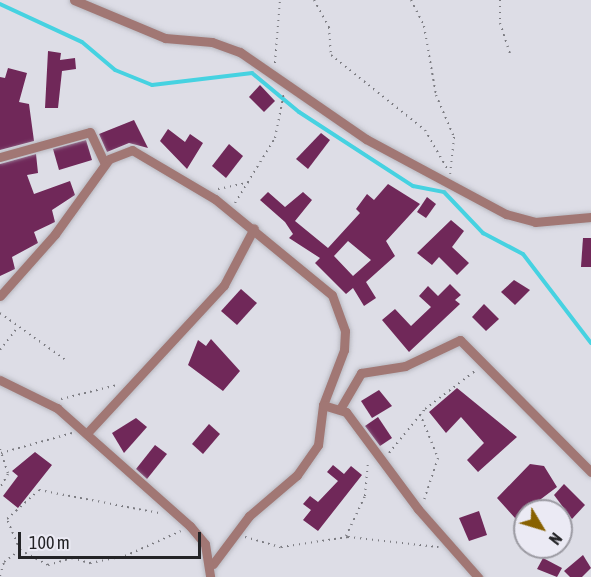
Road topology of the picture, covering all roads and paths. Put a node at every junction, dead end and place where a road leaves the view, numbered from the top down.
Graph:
1 (74, 0) edge
2 (280, 0) edge
3 (314, 0) edge
4 (411, 0) edge
5 (500, 0) edge
6 (89, 3) edge
7 (510, 53) dead end
8 (274, 75) junction
9 (289, 86) junction
10 (0, 157) edge
11 (105, 164) junction
12 (448, 179) junction
13 (250, 182) junction
14 (204, 192) junction
15 (230, 210) junction
16 (591, 218) edge
17 (254, 228) junction
18 (0, 296) edge
19 (0, 313) edge
20 (17, 328) junction
21 (0, 350) edge
22 (67, 361) dead end
23 (488, 363) junction
24 (0, 380) edge
25 (131, 381) junction
26 (48, 402) junction
27 (323, 405) junction
28 (340, 409) junction
29 (420, 414) junction
30 (85, 430) junction
31 (369, 445) junction
32 (1, 451) edge
33 (381, 461) junction
34 (591, 472) edge
35 (0, 488) edge
36 (418, 509) junction
37 (180, 517) junction
38 (193, 529) junction
39 (237, 535) junction
40 (345, 537) junction
41 (452, 549) junction
42 (20, 550) junction
43 (213, 564) junction
44 (0, 576) edge
45 (210, 577) edge
46 (478, 577) edge

1 - 6 street
2 - 8 path
3 - 12 path
4 - 12 path
5 - 7 path
6 - 8 street
8 - 9 street
9 - 12 street
9 - 13 path
10 - 11 street
11 - 14 street
11 - 18 street
12 - 16 street
13 - 14 path
13 - 15 path
14 - 15 street
15 - 17 street
17 - 25 street
17 - 27 street
19 - 20 path
20 - 21 path
20 - 22 path
23 - 28 street
23 - 29 path
23 - 34 street
24 - 26 street
25 - 26 path
25 - 30 street
26 - 30 street
27 - 28 street
27 - 39 street
28 - 31 street
29 - 33 path
29 - 36 path
30 - 32 path
30 - 37 street
31 - 33 street
31 - 40 path
32 - 35 path
33 - 36 street
36 - 41 street
37 - 38 street
37 - 42 path
38 - 42 path
38 - 43 street
39 - 40 path
39 - 43 street
40 - 41 path
41 - 46 street
42 - 44 path
43 - 45 street

